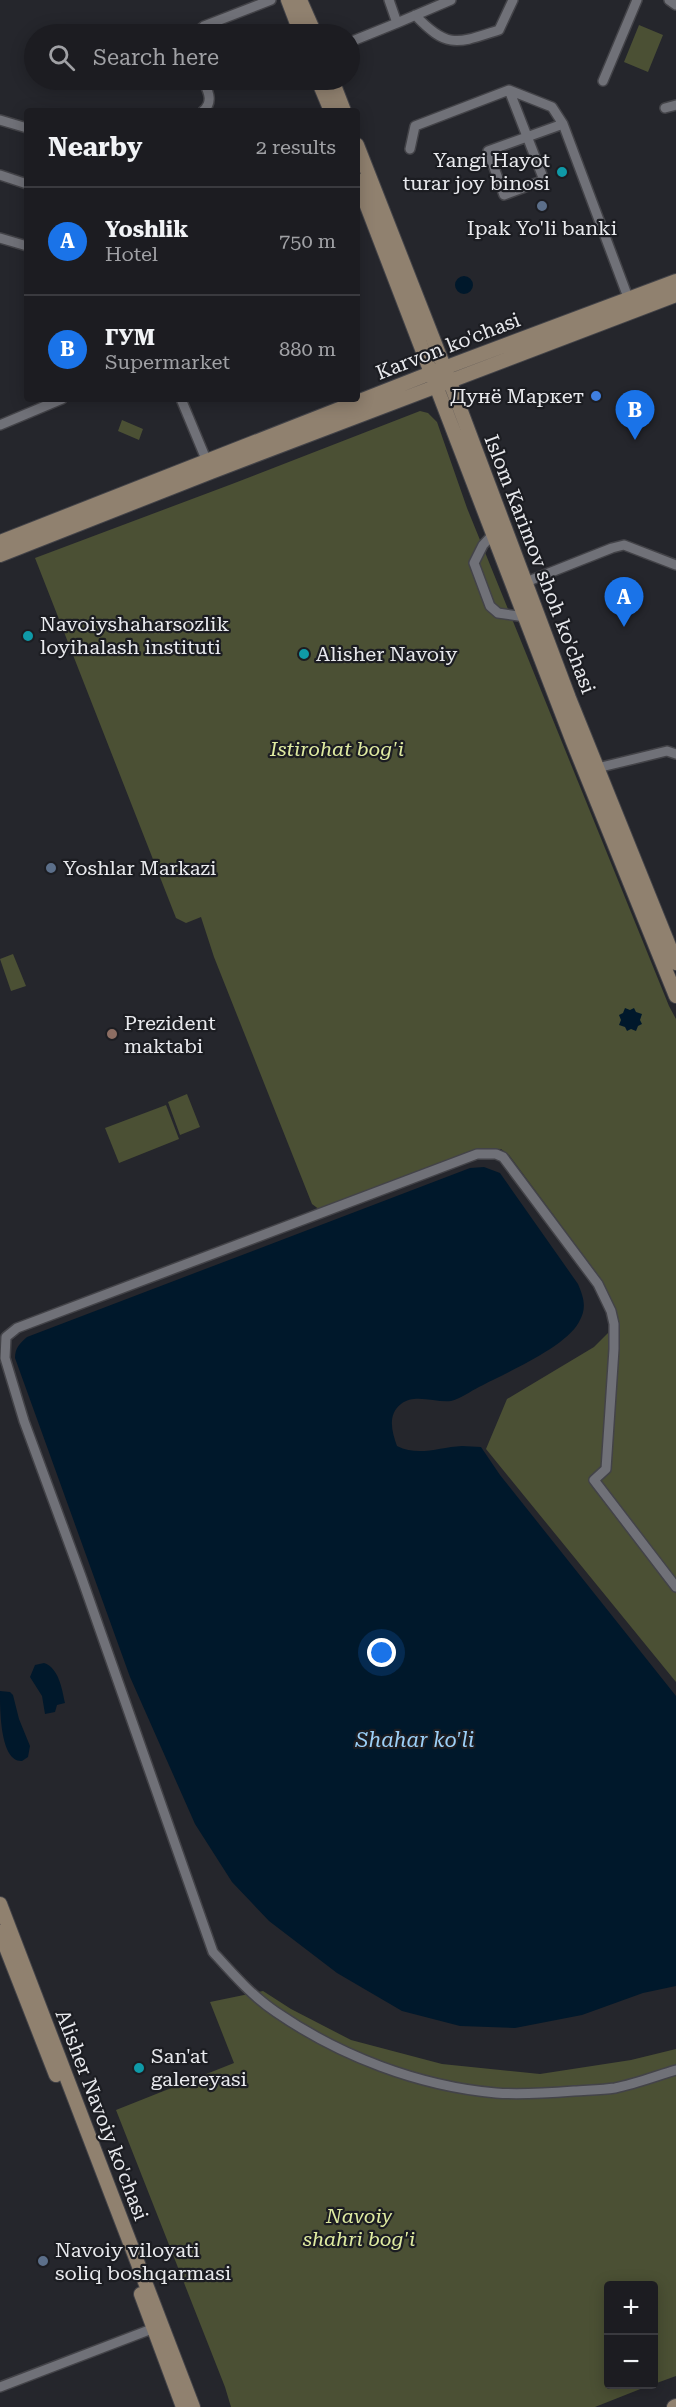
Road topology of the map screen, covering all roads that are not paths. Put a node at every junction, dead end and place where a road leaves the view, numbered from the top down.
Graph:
1 (271, 0) edge
2 (288, 0) edge
3 (300, 0) edge
4 (389, 0) edge
5 (452, 0) edge
6 (513, 0) edge
7 (636, 0) edge
8 (669, 0) edge
9 (676, 5) edge
10 (415, 15) junction
11 (398, 23) junction
12 (209, 24) edge
13 (297, 24) edge
14 (311, 24) edge
15 (360, 38) edge
16 (603, 81) dead end
17 (207, 90) edge
18 (322, 90) edge
19 (336, 90) edge
20 (509, 90) junction
21 (676, 105) edge
22 (206, 108) edge
23 (330, 108) edge
24 (343, 108) edge
25 (664, 108) dead end
26 (0, 120) edge
27 (563, 124) junction
28 (24, 127) edge
29 (528, 136) junction
30 (410, 149) dead end
31 (360, 153) edge
32 (0, 175) edge
33 (24, 183) edge
34 (360, 188) edge
35 (0, 238) edge
36 (24, 245) edge
37 (676, 281) edge
38 (676, 295) edge
39 (629, 300) junction
40 (445, 368) junction
41 (431, 373) junction
42 (450, 382) junction
43 (436, 388) junction
44 (55, 402) edge
45 (182, 402) edge
46 (0, 424) edge
47 (208, 466) junction
48 (504, 523) junction
49 (493, 534) junction
50 (0, 542) edge
51 (0, 555) edge
52 (676, 565) edge
53 (526, 582) junction
54 (525, 617) junction
55 (676, 754) edge
56 (597, 768) junction
57 (676, 963) edge
58 (676, 996) edge
59 (676, 1587) edge
60 (0, 1904) edge
61 (0, 1932) edge
62 (48, 2041) junction
63 (676, 2070) edge
64 (158, 2326) junction
65 (0, 2387) edge
66 (183, 2407) edge
67 (194, 2407) edge

1 - 12 street
2 - 13 main road
3 - 14 main road
4 - 11 street
5 - 10 street
6 - 10 street
7 - 16 street
8 - 9 street
10 - 11 street
11 - 15 street
17 - 22 street
18 - 23 main road
19 - 24 main road
20 - 27 street
20 - 29 street
20 - 30 street
21 - 25 street
26 - 28 street
27 - 29 street
27 - 39 street
29 - 29 street
31 - 40 main road, Islom Karimov shoh ko'chasi
32 - 33 street
34 - 41 main road, Islom Karimov shoh ko'chasi
35 - 36 street
37 - 39 main road, Karvon ko'chasi
38 - 42 main road
39 - 40 main road, Karvon ko'chasi
40 - 41 main road, Karvon ko'chasi
40 - 42 main road, Islom Karimov shoh ko'chasi
41 - 43 main road, Islom Karimov shoh ko'chasi
41 - 47 main road, Karvon ko'chasi
42 - 43 main road
42 - 48 main road, Islom Karimov shoh ko'chasi
43 - 47 main road
43 - 49 main road, Islom Karimov shoh ko'chasi
44 - 46 street
45 - 47 street
47 - 50 main road, Karvon ko'chasi
47 - 51 main road
48 - 49 street
48 - 53 main road, Islom Karimov shoh ko'chasi
49 - 54 main road, Islom Karimov shoh ko'chasi
49 - 54 street
52 - 53 street
53 - 56 main road, Islom Karimov shoh ko'chasi
54 - 58 main road, Islom Karimov shoh ko'chasi
55 - 56 street
56 - 57 main road, Islom Karimov shoh ko'chasi
59 - 63 street
60 - 62 main road, Alisher Navoiy ko'chasi
61 - 62 main road, Alisher Navoiy ko'chasi
62 - 64 main road, Alisher Navoiy ko'chasi
64 - 65 street
64 - 66 main road, Alisher Navoiy ko'chasi
64 - 67 main road, Alisher Navoiy ko'chasi

